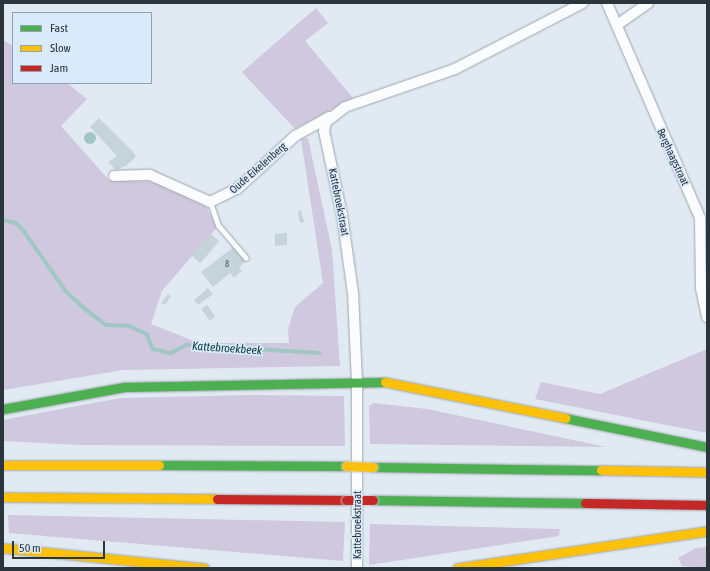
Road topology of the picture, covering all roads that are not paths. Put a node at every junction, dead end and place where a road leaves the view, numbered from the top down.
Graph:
1 (583, 3) edge
2 (607, 3) edge
3 (648, 3) edge
4 (617, 25) junction
5 (331, 116) junction
6 (114, 176) dead end
7 (210, 202) junction
8 (246, 258) dead end
9 (707, 317) edge
10 (357, 383) junction
11 (3, 409) edge
12 (707, 447) edge
13 (3, 465) edge
14 (707, 472) edge
15 (3, 497) edge
16 (707, 505) edge
17 (707, 531) edge
18 (3, 548) edge
19 (204, 568) edge
20 (357, 568) edge
21 (457, 568) edge

1 - 5 street
2 - 4 street, Berghaagstraat
3 - 4 street
4 - 9 street, Berghaagstraat
5 - 7 street, Oude Eikelenberg
5 - 10 street, Kattebroekstraat
6 - 7 street
7 - 8 lane
10 - 11 highway
10 - 12 highway
10 - 20 street, Kattebroekstraat
13 - 14 highway, bridge
15 - 16 highway, bridge
17 - 21 highway
18 - 19 highway

